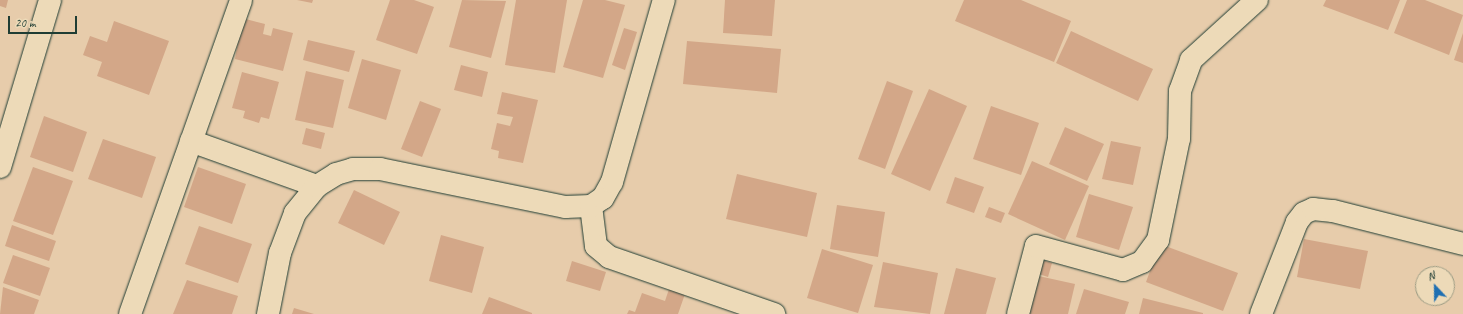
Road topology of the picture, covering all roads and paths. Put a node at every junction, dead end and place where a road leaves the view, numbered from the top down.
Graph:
1 (50, 0) edge
2 (241, 0) edge
3 (664, 0) edge
4 (1257, 0) edge
5 (191, 140) junction
6 (0, 167) edge
7 (317, 186) junction
8 (591, 206) junction
9 (1463, 244) edge
10 (130, 314) edge
11 (268, 314) edge
12 (774, 314) edge
13 (1018, 314) edge
14 (1261, 314) edge

1 - 6 street
2 - 5 street
3 - 8 street
4 - 13 street
5 - 7 street
5 - 10 street
7 - 8 street
7 - 11 street
8 - 12 street
9 - 14 street

